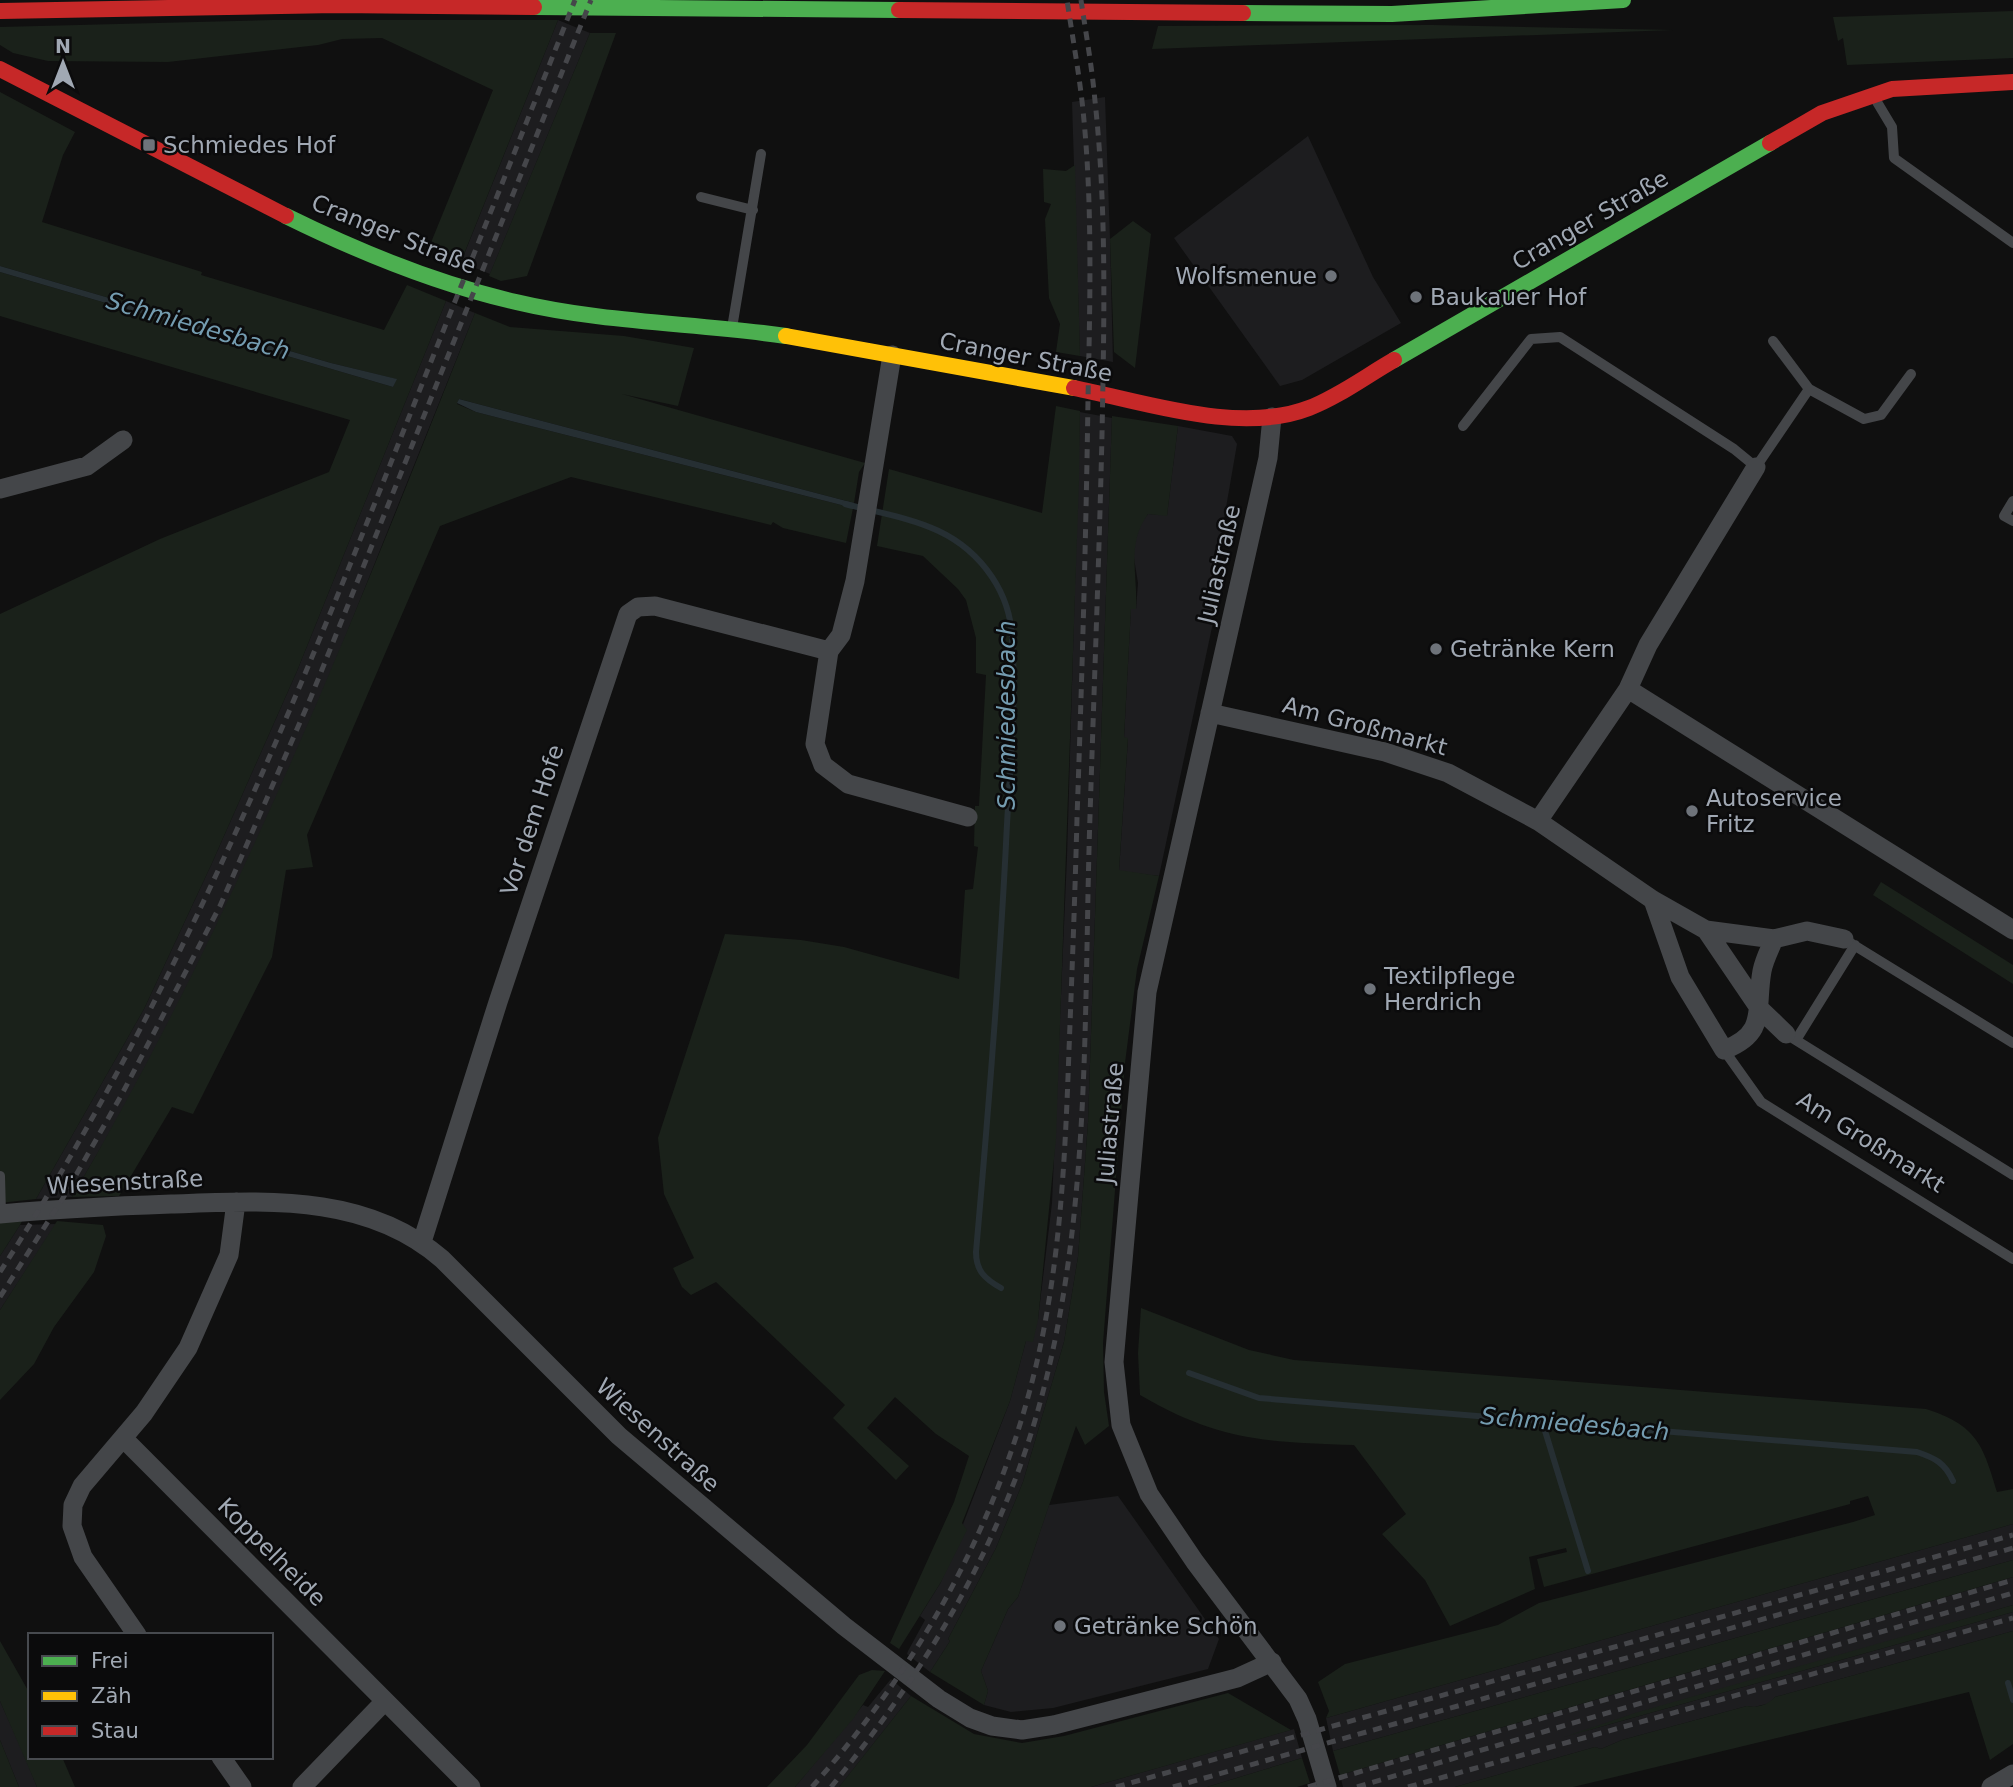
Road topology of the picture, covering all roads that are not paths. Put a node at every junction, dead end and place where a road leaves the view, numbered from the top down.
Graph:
1 (1623, 0) edge
2 (0, 11) edge
3 (0, 69) edge
4 (2013, 82) edge
5 (1872, 94) junction
6 (761, 154) dead end
7 (701, 197) dead end
8 (753, 210) junction
9 (2013, 243) edge
10 (732, 329) junction
11 (1773, 341) dead end
12 (892, 355) junction
13 (1911, 374) dead end
14 (1809, 389) junction
15 (1272, 417) junction
16 (1462, 426) dead end
17 (123, 440) dead end
18 (1756, 467) junction
19 (0, 489) edge
20 (2013, 501) edge
21 (2013, 521) edge
22 (829, 651) junction
23 (1628, 689) junction
24 (1210, 713) junction
25 (968, 817) dead end
26 (1538, 821) junction
27 (1653, 900) junction
28 (1706, 930) junction
29 (2013, 930) edge
30 (1774, 939) junction
31 (1850, 942) junction
32 (1759, 1008) junction
33 (1791, 1037) junction
34 (2013, 1043) edge
35 (1724, 1049) junction
36 (2013, 1175) edge
37 (0, 1176) edge
38 (236, 1202) junction
39 (1, 1214) edge
40 (422, 1242) junction
41 (2012, 1255) edge
42 (124, 1439) junction
43 (136, 1633) edge
44 (1272, 1662) junction
45 (385, 1701) junction
46 (222, 1759) edge
47 (2013, 1774) edge
48 (242, 1787) edge
49 (302, 1787) edge
50 (471, 1787) edge
51 (1327, 1787) edge
52 (1992, 1787) edge

1 - 2 main road
3 - 10 main road, Cranger Straße
4 - 5 main road, Cranger Straße
5 - 9 lane
5 - 15 main road, Cranger Straße
6 - 8 lane
7 - 8 lane
8 - 10 lane
10 - 12 main road, Cranger Straße
11 - 14 lane
12 - 15 main road, Cranger Straße
12 - 22 street
13 - 14 lane
14 - 18 lane
15 - 24 street, Juliastraße
16 - 18 lane
17 - 19 street
18 - 23 street
20 - 21 lane
22 - 25 street
22 - 40 street, Vor dem Hofe
23 - 26 street
23 - 29 street
24 - 26 street, Am Großmarkt
24 - 44 street, Juliastraße
26 - 27 street, Am Großmarkt
27 - 28 street, Am Großmarkt
27 - 35 street, Am Großmarkt
28 - 30 street, Am Großmarkt
28 - 32 street, Am Großmarkt
30 - 31 street, Am Großmarkt
30 - 32 street
31 - 33 lane
31 - 34 lane
32 - 33 street, Am Großmarkt
32 - 35 street
33 - 36 lane
35 - 41 lane, Am Großmarkt
37 - 39 lane
38 - 39 street, Wiesenstraße
38 - 40 street, Wiesenstraße
38 - 42 street
40 - 44 street, Wiesenstraße
42 - 43 street
42 - 45 street, Koppelheide
44 - 51 street, Juliastraße
45 - 49 street
45 - 50 street, Koppelheide
46 - 48 street
47 - 52 street

